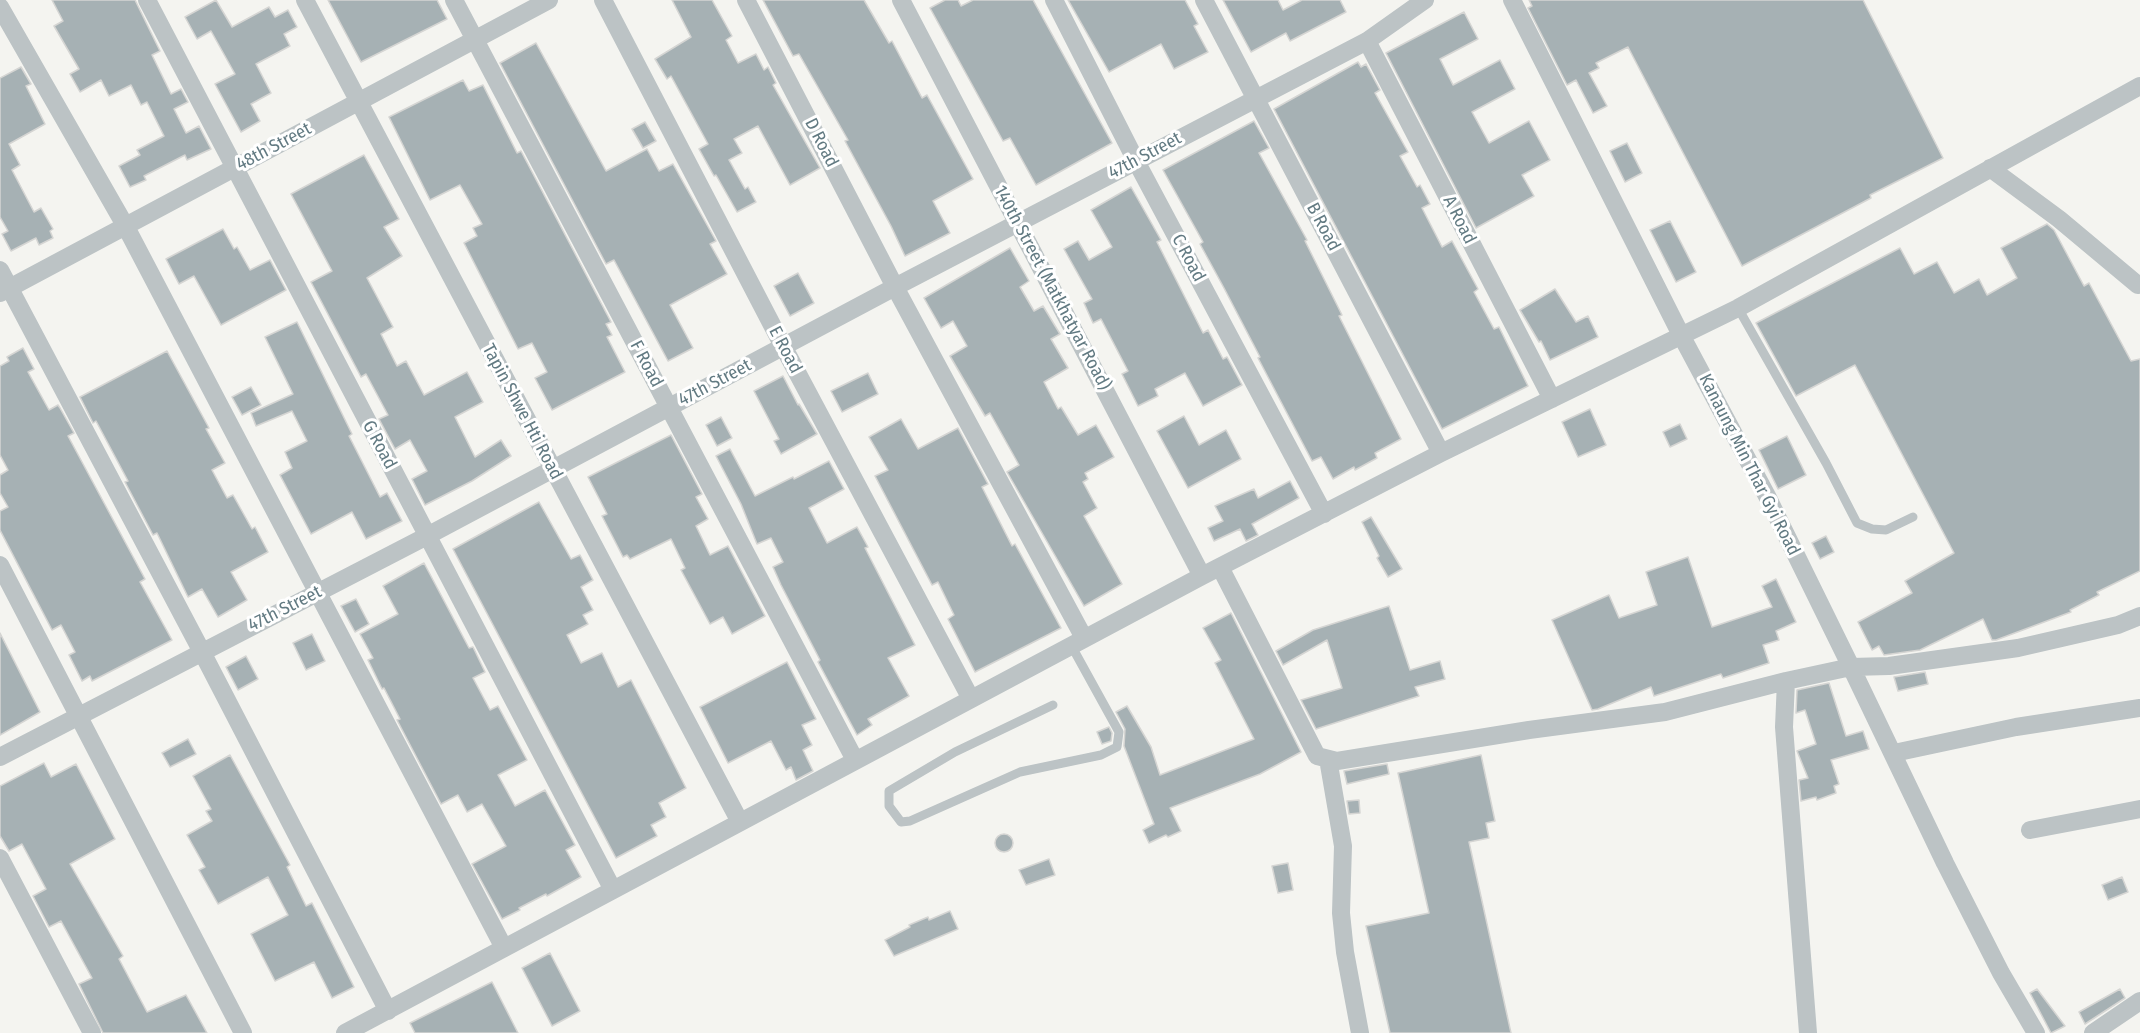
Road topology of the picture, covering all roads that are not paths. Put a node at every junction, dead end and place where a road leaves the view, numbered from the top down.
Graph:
1 (147, 0) edge
2 (305, 0) edge
3 (454, 0) edge
4 (549, 0) edge
5 (603, 0) edge
6 (746, 0) edge
7 (901, 0) edge
8 (1054, 0) edge
9 (1204, 0) edge
10 (1425, 0) edge
11 (1512, 0) edge
12 (0, 7) edge
13 (475, 39) junction
14 (1367, 41) junction
15 (2140, 86) edge
16 (1255, 98) junction
17 (358, 103) junction
18 (1136, 160) junction
19 (235, 168) junction
20 (1990, 168) junction
21 (1018, 223) junction
22 (126, 227) junction
23 (0, 270) edge
24 (2138, 285) dead end
25 (895, 287) junction
26 (5, 291) edge
27 (1738, 308) junction
28 (1681, 335) junction
29 (783, 346) junction
30 (1552, 399) junction
31 (669, 407) junction
32 (1441, 453) junction
33 (551, 468) junction
34 (1324, 514) junction
35 (1913, 517) dead end
36 (427, 536) junction
37 (0, 565) edge
38 (1220, 567) junction
39 (1203, 576) junction
40 (318, 592) junction
41 (2140, 616) edge
42 (1077, 642) junction
43 (202, 652) junction
44 (1851, 667) junction
45 (1786, 681) junction
46 (971, 699) junction
47 (1053, 705) dead end
48 (2140, 708) edge
49 (80, 716) junction
50 (1894, 753) junction
51 (0, 757) edge
52 (1328, 759) junction
53 (855, 760) junction
54 (2140, 809) edge
55 (740, 822) junction
56 (2030, 830) dead end
57 (0, 858) edge
58 (613, 890) junction
59 (504, 948) junction
60 (2140, 1001) edge
61 (388, 1011) junction
62 (92, 1033) edge
63 (243, 1033) edge
64 (345, 1033) edge
65 (1360, 1033) edge
66 (1808, 1033) edge
67 (2036, 1033) edge
68 (2093, 1033) edge

1 - 19 street, G Road
2 - 17 street, Tapin Shwe Hti Road
3 - 13 street, F Road
4 - 13 street, 48th Street
5 - 29 street, E Road
6 - 25 street, D Road
7 - 21 street, 140th Street (Matkhatyar Road)
8 - 18 street, C Road
9 - 16 street, B Road
10 - 14 street, 47th Street
11 - 28 street, Kanaung Min Thar Gyi Road
12 - 22 street
13 - 17 street, 48th Street
13 - 31 street, F Road
14 - 16 street, 47th Street
14 - 30 street, A Road
15 - 20 street
16 - 18 street, 47th Street
16 - 32 street, B Road
17 - 19 street, 48th Street
17 - 33 street, Tapin Shwe Hti Road
18 - 21 street, 47th Street
18 - 34 street, C Road
19 - 22 street, 48th Street
19 - 36 street, G Road
20 - 24 street
20 - 27 street
21 - 25 street, 47th Street
21 - 39 street, 140th Street (Matkhatyar Road)
22 - 26 street, 48th Street
22 - 40 street
23 - 26 street
25 - 29 street, 47th Street
25 - 42 street, D Road
26 - 43 street
27 - 28 street
27 - 35 lane
28 - 30 street
28 - 44 street, Kanaung Min Thar Gyi Road
29 - 31 street, 47th Street
29 - 46 street, E Road
30 - 32 street
31 - 33 street, 47th Street
31 - 53 street, F Road
32 - 34 street
33 - 36 street, 47th Street
33 - 55 street, Tapin Shwe Hti Road
34 - 38 street
36 - 40 street, 47th Street
36 - 58 street, G Road
37 - 49 street
38 - 39 street
38 - 52 street
39 - 42 street
40 - 43 street, 47th Street
40 - 59 street
41 - 44 street
42 - 46 street
42 - 47 lane
43 - 49 street, 47th Street
43 - 61 street
44 - 45 street
44 - 50 street, Kanaung Min Thar Gyi Road
45 - 52 street
45 - 66 street
46 - 53 street
48 - 50 street
49 - 51 street, 47th Street
49 - 63 street
50 - 67 street, Kanaung Min Thar Gyi Road
52 - 65 street
53 - 55 street
54 - 56 street
55 - 58 street
57 - 62 street
58 - 59 street
59 - 61 street
60 - 68 street
61 - 64 street

